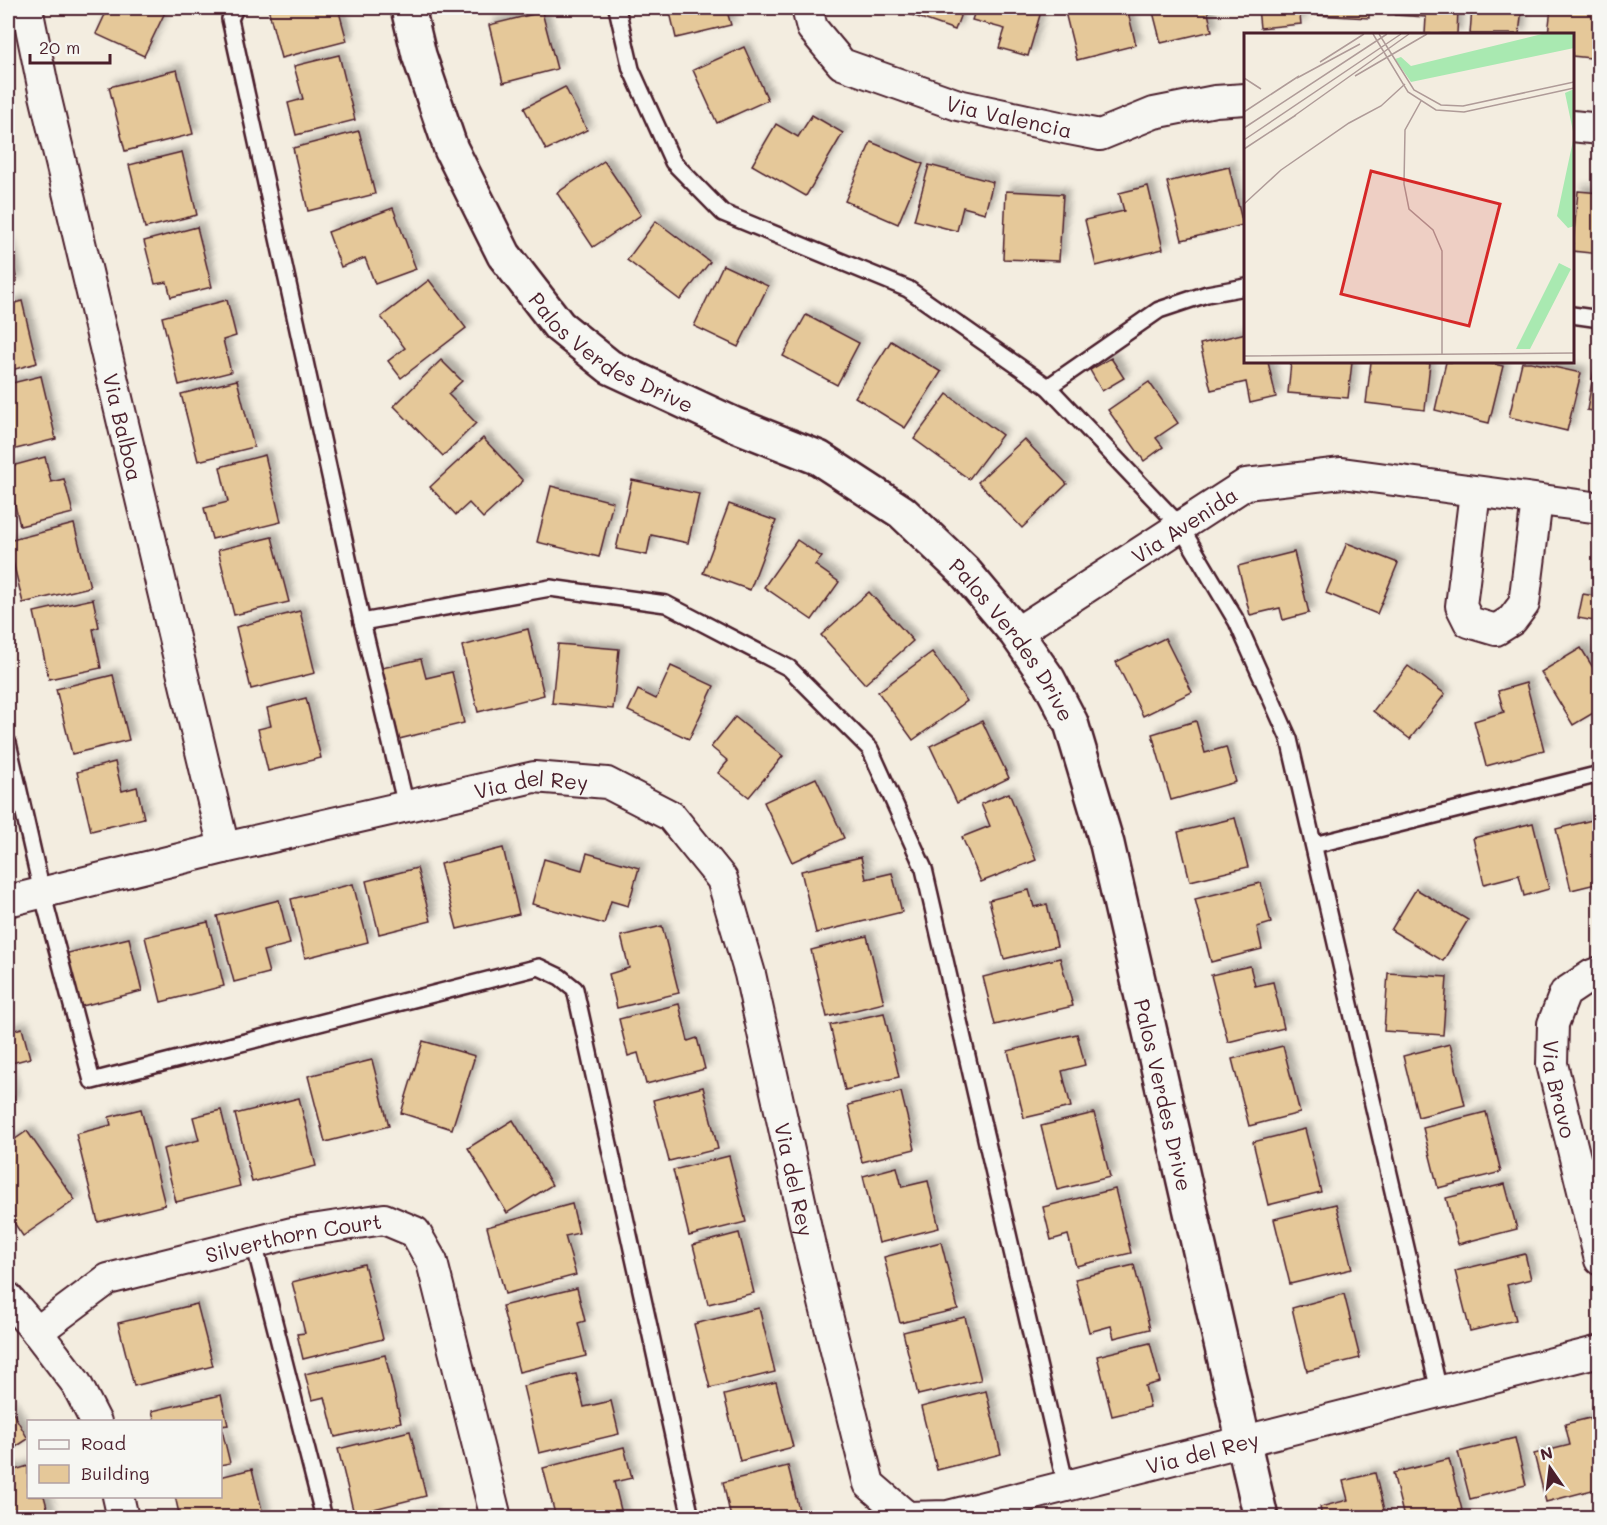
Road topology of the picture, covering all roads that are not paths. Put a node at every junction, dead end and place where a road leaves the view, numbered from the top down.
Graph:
1 (27, 8) edge
2 (235, 8) edge
3 (408, 8) edge
4 (617, 8) edge
5 (807, 8) edge
6 (1244, 99) edge
7 (1574, 126) edge
8 (1599, 129) edge
9 (1244, 287) edge
10 (1574, 315) edge
11 (1599, 319) edge
12 (1048, 387) junction
13 (1475, 492) junction
14 (1537, 500) junction
15 (1599, 508) edge
16 (1180, 526) junction
17 (362, 622) junction
18 (1016, 633) junction
19 (8, 743) edge
20 (1599, 774) edge
21 (406, 806) junction
22 (1314, 845) junction
23 (224, 848) junction
24 (42, 892) junction
25 (8, 901) edge
26 (1599, 972) edge
27 (1588, 1165) edge
28 (254, 1243) junction
29 (1599, 1260) edge
30 (8, 1298) edge
31 (37, 1332) junction
32 (1599, 1351) edge
33 (1439, 1391) junction
34 (95, 1420) edge
35 (1242, 1441) junction
36 (1066, 1486) junction
37 (118, 1498) edge
38 (123, 1518) edge
39 (324, 1518) edge
40 (496, 1518) edge
41 (691, 1518) edge
42 (1261, 1518) edge

1 - 23 street, Via Balboa
2 - 17 lane
3 - 18 street, Palos Verdes Drive
4 - 12 lane
5 - 6 street, Via Valencia
7 - 8 street
9 - 12 lane
10 - 11 lane
12 - 16 lane
13 - 14 street, Via Avenida
13 - 14 street
13 - 16 street, Via Avenida
14 - 15 street, Via Avenida
16 - 18 street, Via Avenida
16 - 22 lane
17 - 21 lane
17 - 36 lane
18 - 35 street, Palos Verdes Drive
19 - 24 lane
20 - 22 lane
21 - 23 street, Via del Rey
21 - 36 street, Via del Rey
22 - 33 lane
23 - 24 street, Via del Rey
24 - 25 street, Via del Rey
24 - 41 lane
26 - 27 street, Via Bravo
27 - 29 street, Via Bravo
28 - 31 street, Silverthorn Court
28 - 39 lane
28 - 40 street, Silverthorn Court
30 - 31 street
31 - 34 street
32 - 33 street, Via del Rey
33 - 35 street, Via del Rey
35 - 36 street, Via del Rey
35 - 42 street, Palos Verdes Drive
37 - 38 street

